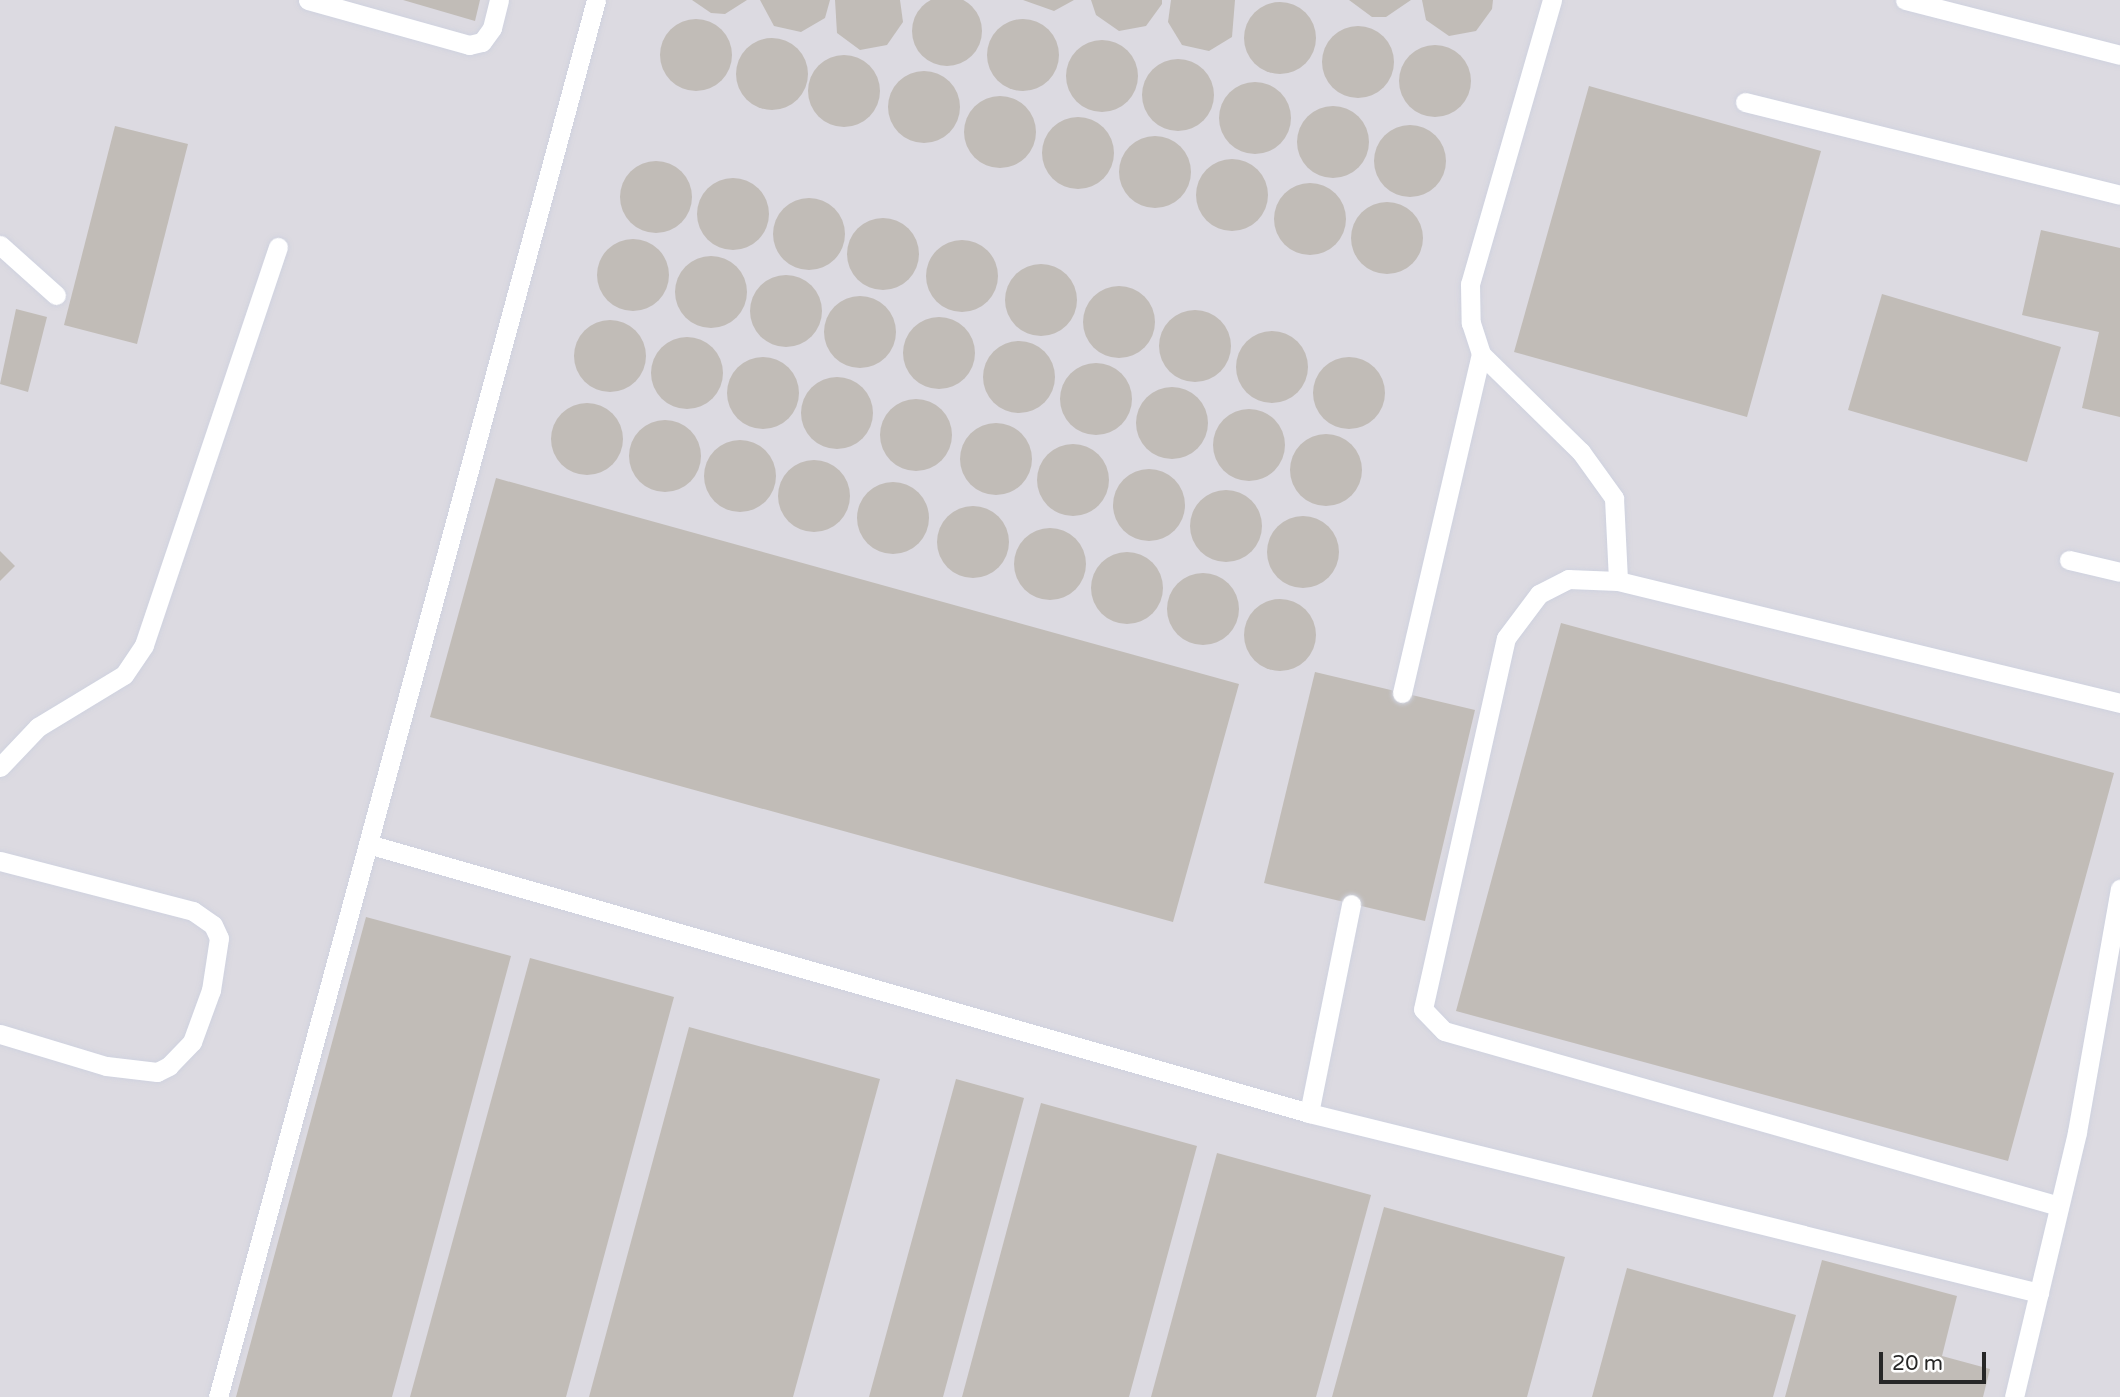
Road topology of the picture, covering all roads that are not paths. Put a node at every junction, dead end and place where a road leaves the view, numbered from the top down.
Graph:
1 (308, 0) edge
2 (499, 0) edge
3 (596, 0) edge
4 (1552, 0) edge
5 (1906, 0) edge
6 (2120, 55) edge
7 (1745, 102) dead end
8 (2120, 195) edge
9 (0, 245) edge
10 (278, 247) dead end
11 (56, 295) dead end
12 (1481, 354) junction
13 (2069, 560) dead end
14 (2120, 572) edge
15 (1618, 581) junction
16 (1402, 692) dead end
17 (2120, 704) edge
18 (0, 767) edge
19 (368, 844) junction
20 (0, 861) edge
21 (2120, 889) edge
22 (1351, 904) dead end
23 (0, 1034) edge
24 (1310, 1113) junction
25 (2059, 1206) junction
26 (2039, 1293) junction
27 (218, 1397) edge
28 (2014, 1397) edge

1 - 2 lane
3 - 19 lane
4 - 12 lane
5 - 6 lane
7 - 8 lane
9 - 11 lane
10 - 18 lane
12 - 15 lane
12 - 16 lane
13 - 14 lane
15 - 17 lane
15 - 25 lane
19 - 24 lane
19 - 27 lane
20 - 23 lane
21 - 25 lane
22 - 24 lane
24 - 26 lane
25 - 26 lane
26 - 28 lane

